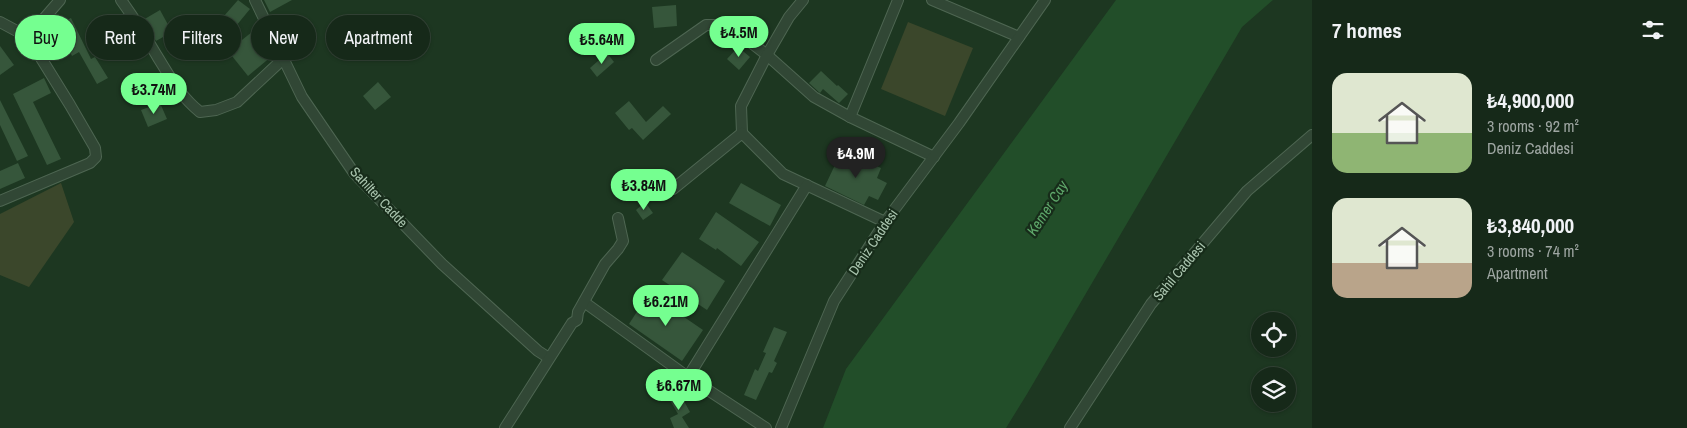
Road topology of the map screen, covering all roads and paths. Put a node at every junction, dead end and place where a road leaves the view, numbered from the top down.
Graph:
1 (60, 0) edge
2 (121, 0) edge
3 (255, 0) edge
4 (803, 0) edge
5 (898, 0) edge
6 (932, 0) edge
7 (1046, 0) edge
8 (47, 15) edge
9 (262, 15) edge
10 (0, 22) edge
11 (15, 30) edge
12 (1019, 37) junction
13 (767, 54) junction
14 (42, 60) edge
15 (283, 60) edge
16 (284, 60) edge
17 (656, 60) dead end
18 (850, 117) junction
19 (742, 133) junction
20 (1312, 135) edge
21 (934, 157) junction
22 (807, 185) junction
23 (673, 189) dead end
24 (0, 201) edge
25 (618, 218) dead end
26 (884, 222) junction
27 (584, 302) junction
28 (549, 358) junction
29 (688, 377) junction
30 (505, 428) edge
31 (766, 428) edge
32 (781, 428) edge
33 (1070, 428) edge

1 - 8 street
2 - 15 street
3 - 9 street, Sahilter Cadde
4 - 13 street
5 - 18 street
6 - 12 street
7 - 12 street, Deniz Caddesi
10 - 11 street
12 - 21 street, Deniz Caddesi
13 - 17 street
13 - 18 street
13 - 19 street
14 - 24 street
16 - 28 street, Sahilter Cadde
18 - 21 street
19 - 22 street
19 - 23 street
20 - 33 street, Sahil Caddesi
21 - 26 street, Deniz Caddesi
22 - 26 street
22 - 29 street
25 - 27 street
26 - 32 street, Deniz Caddesi
27 - 28 street
27 - 29 street
28 - 30 street
29 - 31 street

